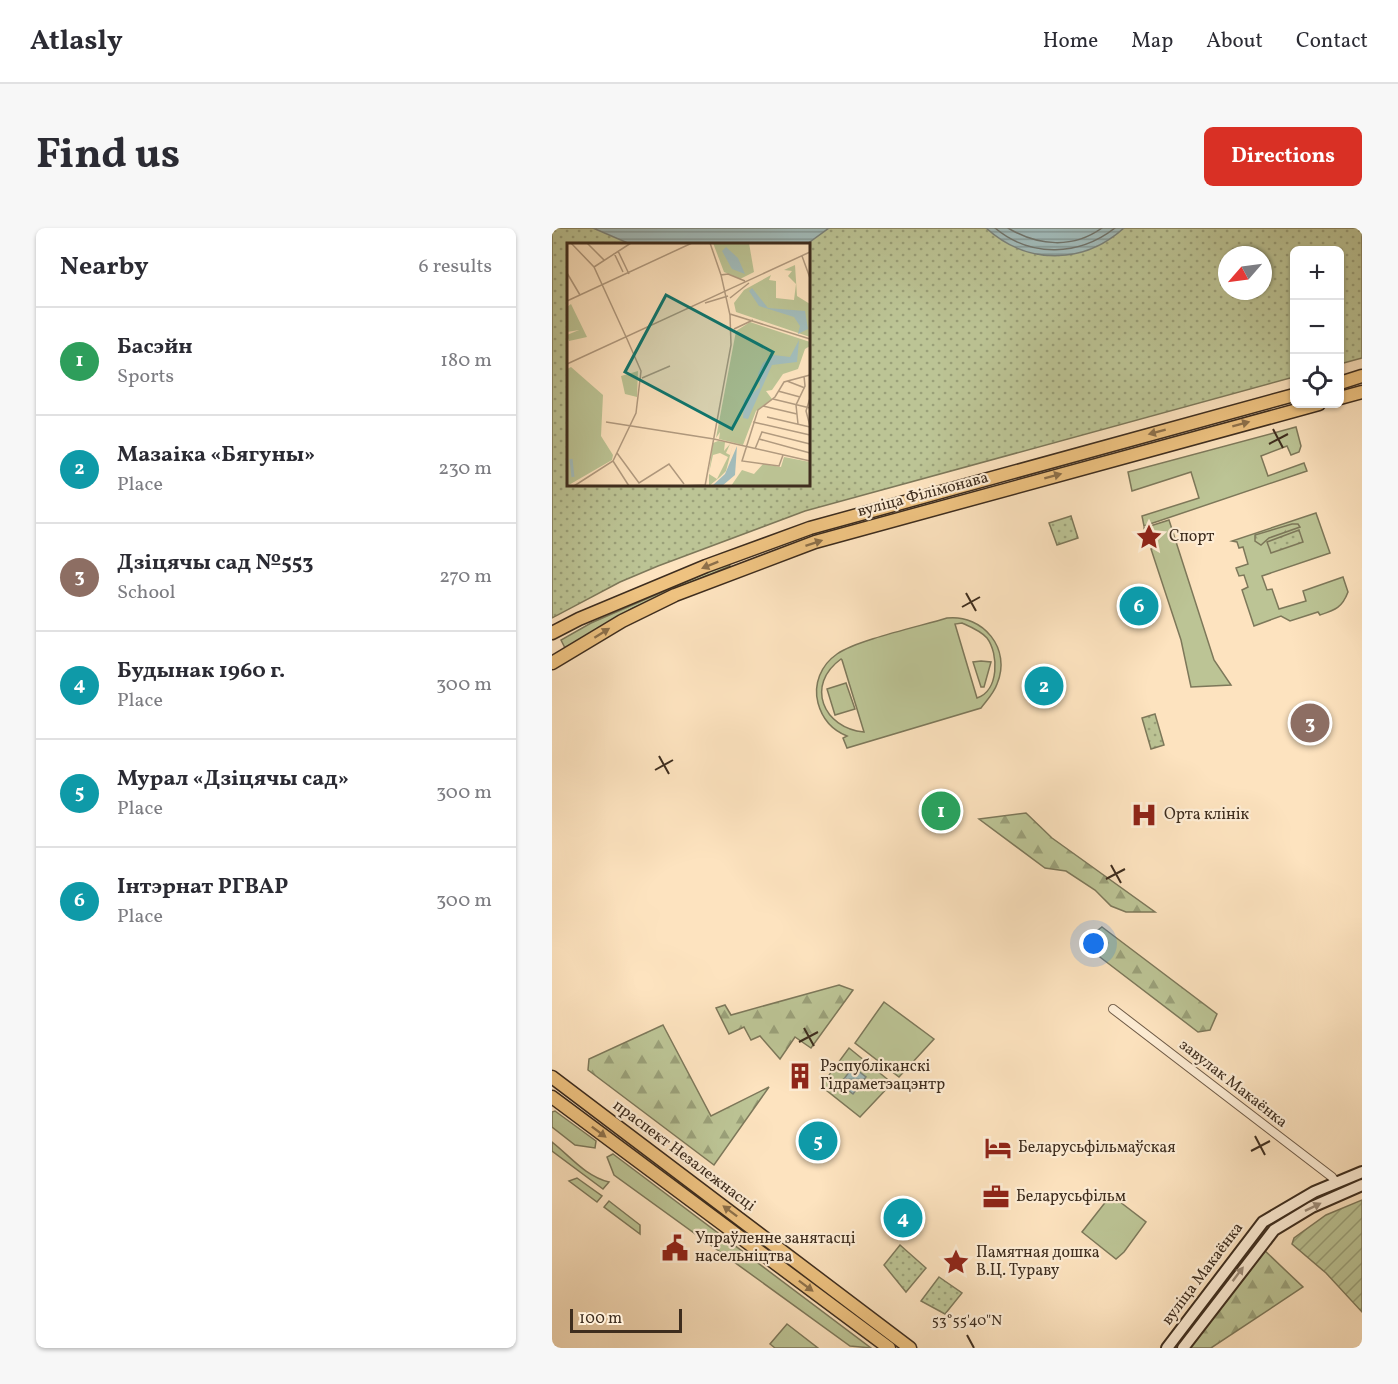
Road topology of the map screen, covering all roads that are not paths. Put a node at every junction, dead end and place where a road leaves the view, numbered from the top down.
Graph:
1 (1357, 378) edge
2 (1359, 393) edge
3 (1290, 396) edge
4 (1344, 397) edge
5 (1304, 408) edge
6 (1184, 425) junction
7 (1188, 438) junction
8 (1093, 449) junction
9 (1098, 464) junction
10 (754, 548) junction
11 (759, 561) junction
12 (552, 633) edge
13 (552, 663) edge
14 (1113, 1009) dead end
15 (552, 1077) edge
16 (552, 1097) edge
17 (1362, 1172) edge
18 (1335, 1183) junction
19 (1362, 1185) edge
20 (1258, 1226) junction
21 (1269, 1236) junction
22 (889, 1348) edge
23 (910, 1348) edge
24 (1167, 1348) edge
25 (1183, 1348) edge

1 - 2 main road
2 - 4 main road
3 - 6 main road, вуліца Філімонава
7 -> 5 main road, вуліца Філімонава
6 - 7 main road
6 -> 8 main road, вуліца Філімонава
7 - 9 main road, вуліца Філімонава
8 - 9 main road
8 - 10 main road, вуліца Філімонава
11 -> 9 main road, вуліца Філімонава
10 - 11 main road
10 -> 12 main road, вуліца Філімонава
13 -> 11 main road, вуліца Філімонава
14 - 18 street, завулак Макаёнка
23 -> 15 main road, праспект Незалежнасці
16 -> 22 main road, праспект Незалежнасці
17 - 18 street, вуліца Макаёнка
18 - 20 street, вуліца Макаёнка
21 -> 19 street, вуліца Макаёнка
20 - 21 street
20 - 24 street, вуліца Макаёнка
25 -> 21 street, вуліца Макаёнка

